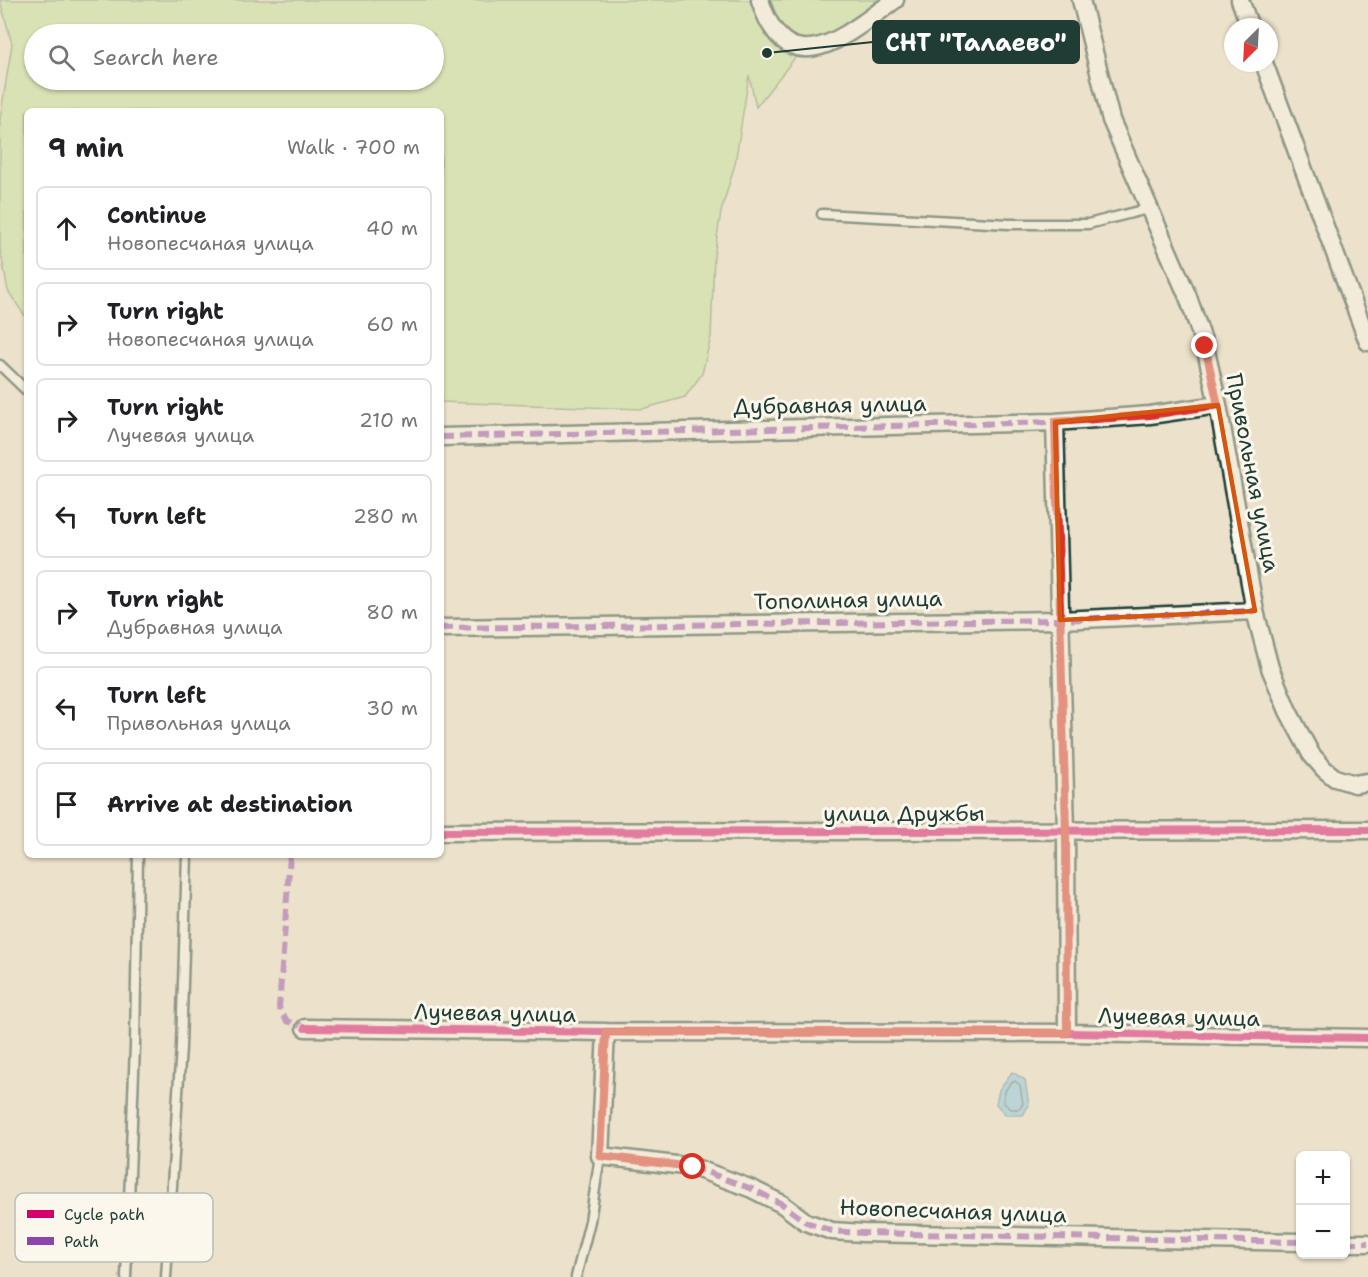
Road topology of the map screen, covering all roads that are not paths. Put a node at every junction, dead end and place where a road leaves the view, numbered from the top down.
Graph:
1 (760, 0) edge
2 (895, 0) edge
3 (1081, 0) edge
4 (1240, 0) edge
5 (1247, 18) edge
6 (1267, 72) edge
7 (1151, 208) junction
8 (822, 214) dead end
9 (1368, 342) edge
10 (0, 365) edge
11 (24, 388) edge
12 (1218, 405) junction
13 (1055, 422) junction
14 (444, 437) edge
15 (1256, 610) junction
16 (1060, 620) junction
17 (444, 628) edge
18 (1368, 782) edge
19 (1368, 830) edge
20 (1066, 831) junction
21 (444, 832) edge
22 (138, 858) edge
23 (187, 858) edge
24 (305, 1028) dead end
25 (606, 1032) junction
26 (1067, 1033) junction
27 (1368, 1038) edge
28 (600, 1156) junction
29 (129, 1193) edge
30 (171, 1193) edge
31 (1296, 1242) edge
32 (1350, 1243) edge
33 (1368, 1243) edge
34 (127, 1262) edge
35 (167, 1262) edge
36 (126, 1277) edge
37 (166, 1277) edge
38 (576, 1277) edge

1 - 2 street
3 - 7 street, Привольная улица
4 - 5 street
6 - 9 street
7 - 8 lane
7 - 12 street, Привольная улица
10 - 11 lane
12 - 13 street, Дубравная улица
12 - 15 street, Привольная улица
13 - 14 street, Дубравная улица
13 - 16 street
15 - 16 street, Тополиная улица
15 - 18 street, Привольная улица
16 - 17 street, Тополиная улица
16 - 20 street
19 - 20 street, улица Дружбы
20 - 21 street, улица Дружбы
20 - 26 street
22 - 29 lane
23 - 30 lane
24 - 25 street, Лучевая улица
25 - 26 street, Лучевая улица
25 - 28 street
26 - 27 street, Лучевая улица
28 - 31 street, Новопесчаная улица
28 - 38 lane
32 - 33 street
34 - 36 lane
35 - 37 lane

